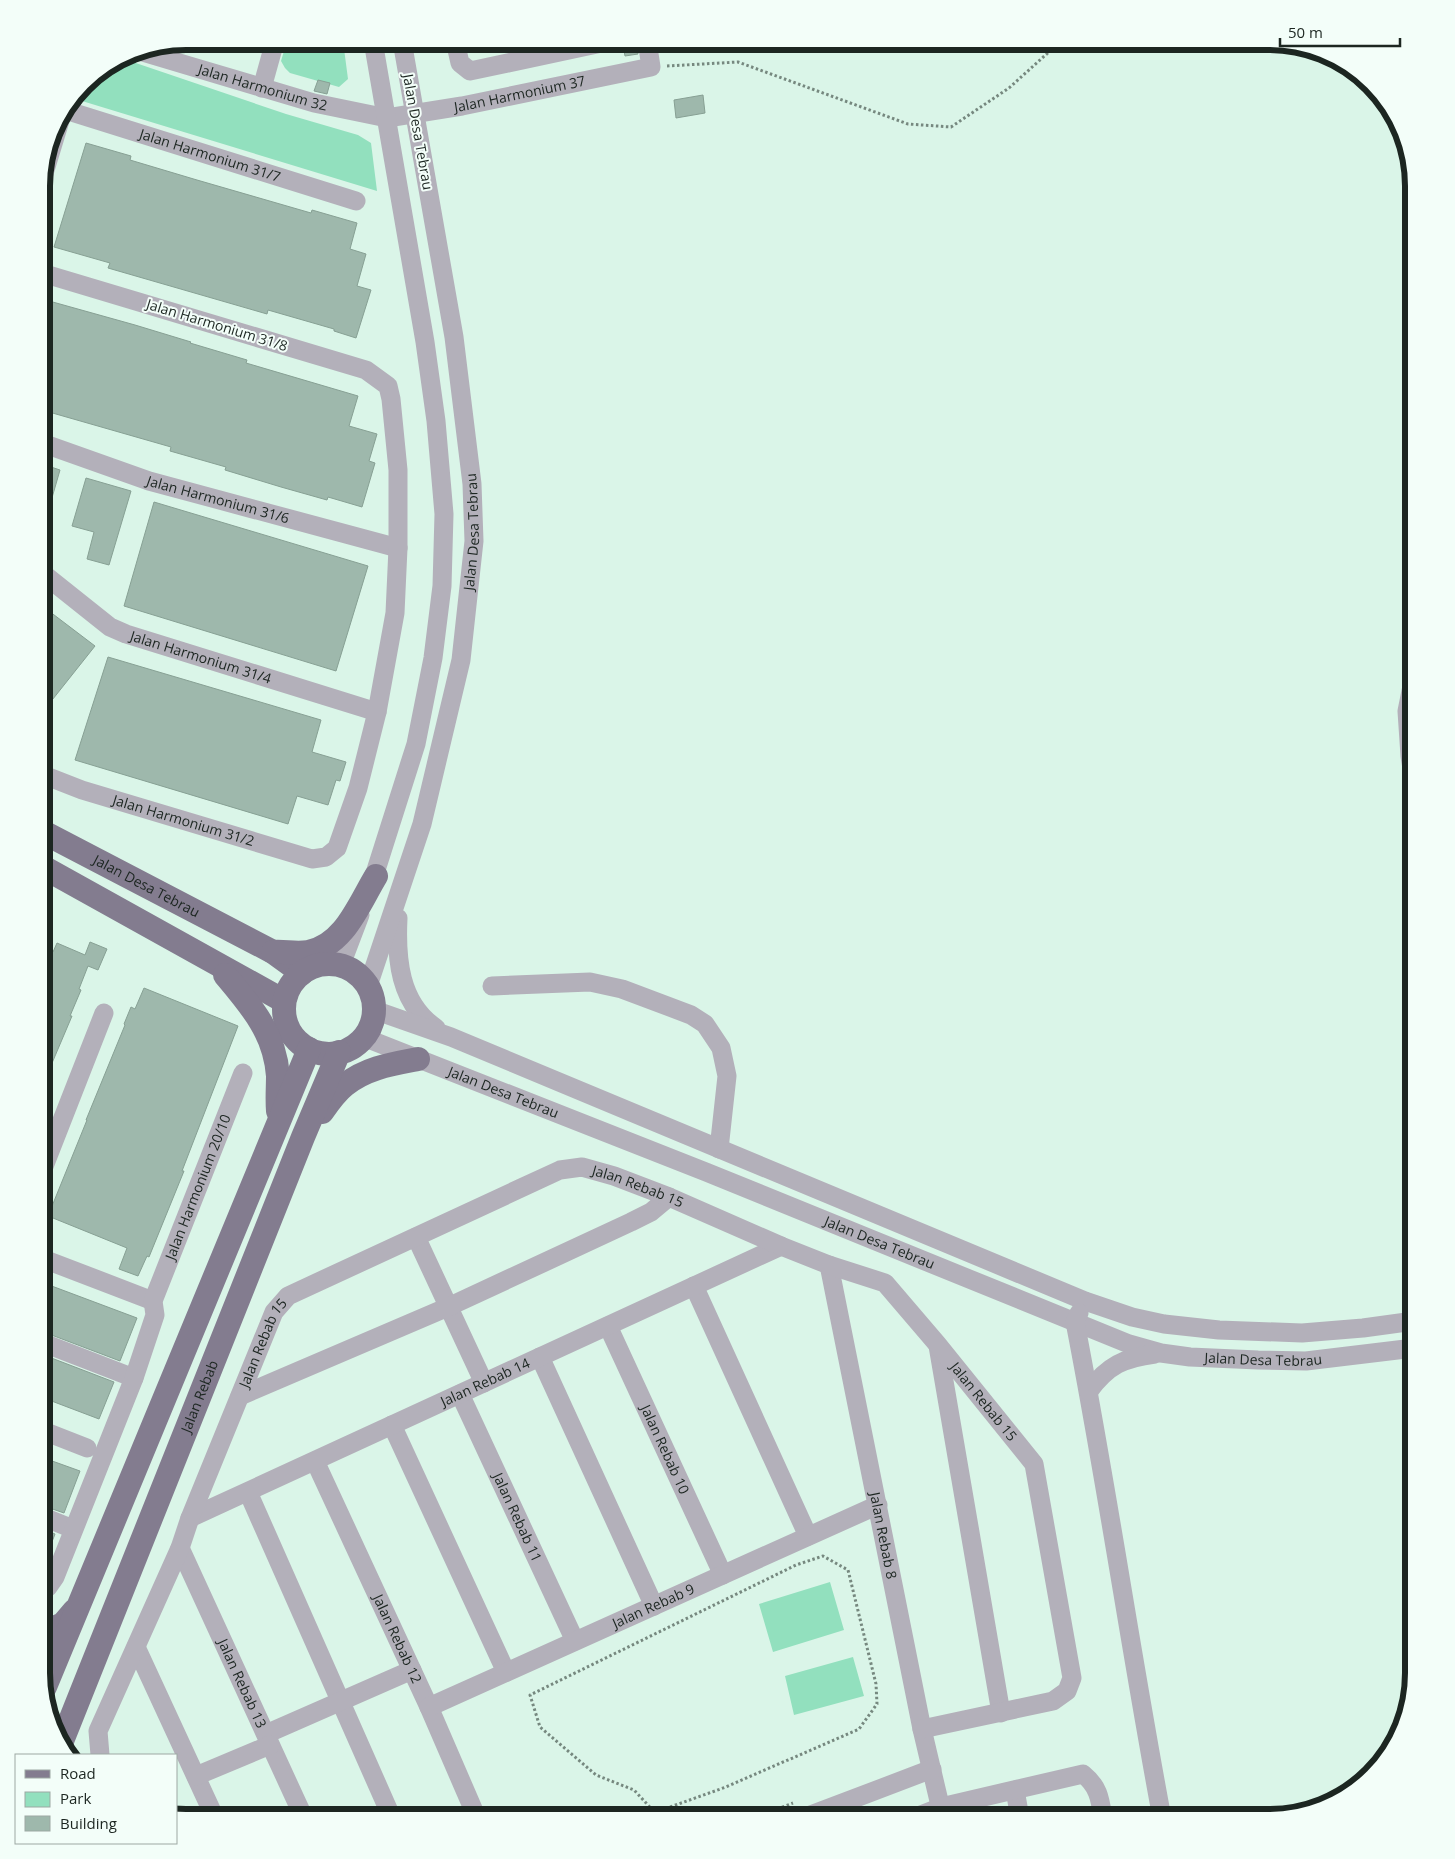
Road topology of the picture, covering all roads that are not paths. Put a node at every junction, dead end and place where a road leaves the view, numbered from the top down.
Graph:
1 (273, 50) edge
2 (375, 50) edge
3 (403, 50) edge
4 (457, 50) edge
5 (569, 50) edge
6 (613, 50) edge
7 (648, 50) edge
8 (153, 54) edge
9 (616, 73) junction
10 (262, 88) junction
11 (72, 112) edge
12 (414, 114) junction
13 (387, 118) junction
14 (356, 201) dead end
15 (50, 275) edge
16 (50, 446) edge
17 (398, 548) junction
18 (50, 578) edge
19 (377, 712) junction
20 (50, 777) edge
21 (50, 836) edge
22 (50, 871) edge
23 (376, 876) junction
24 (398, 897) junction
25 (273, 952) junction
26 (214, 963) junction
27 (341, 965) junction
28 (302, 972) junction
29 (368, 986) junction
30 (492, 986) dead end
31 (284, 1001) junction
32 (374, 1010) junction
33 (104, 1013) dead end
34 (363, 1037) junction
35 (451, 1037) junction
36 (309, 1049) junction
37 (339, 1052) junction
38 (418, 1059) junction
39 (243, 1073) dead end
40 (278, 1122) junction
41 (303, 1137) junction
42 (719, 1149) junction
43 (50, 1151) edge
44 (669, 1197) junction
45 (416, 1237) junction
46 (781, 1246) junction
47 (50, 1261) edge
48 (829, 1264) junction
49 (694, 1286) junction
50 (153, 1301) junction
51 (1085, 1301) junction
52 (448, 1307) junction
53 (1076, 1322) junction
54 (1405, 1322) edge
55 (608, 1326) junction
56 (50, 1345) edge
57 (938, 1345) junction
58 (1405, 1349) edge
59 (1161, 1353) junction
60 (540, 1357) junction
61 (134, 1378) junction
62 (484, 1383) junction
63 (1089, 1391) junction
64 (460, 1394) junction
65 (240, 1396) junction
66 (392, 1425) junction
67 (50, 1434) edge
68 (87, 1448) dead end
69 (315, 1461) junction
70 (248, 1492) junction
71 (878, 1505) junction
72 (190, 1518) junction
73 (50, 1520) edge
74 (73, 1529) junction
75 (808, 1536) junction
76 (180, 1548) junction
77 (723, 1575) junction
78 (50, 1584) edge
79 (654, 1606) junction
80 (78, 1607) junction
81 (50, 1630) edge
82 (575, 1641) junction
83 (136, 1647) junction
84 (50, 1656) edge
85 (50, 1660) edge
86 (412, 1670) junction
87 (506, 1672) junction
88 (90, 1674) junction
89 (51, 1687) edge
90 (79, 1697) junction
91 (341, 1702) junction
92 (428, 1707) junction
93 (1000, 1713) junction
94 (922, 1729) junction
95 (65, 1734) edge
96 (268, 1739) junction
97 (100, 1754) edge
98 (932, 1769) junction
99 (196, 1776) junction
100 (1015, 1790) junction
101 (211, 1809) edge
102 (300, 1809) edge
103 (388, 1809) edge
104 (473, 1809) edge
105 (827, 1809) edge
106 (941, 1809) edge
107 (952, 1809) edge
108 (1018, 1809) edge
109 (1101, 1809) edge
110 (1160, 1809) edge

1 - 10 street
2 - 13 street, Jalan Desa Tebrau
3 - 12 street, Jalan Desa Tebrau
4 - 5 street
6 - 9 street
7 - 9 street, Jalan Harmonium 37
8 - 10 street, Jalan Harmonium 32
9 - 12 street, Jalan Harmonium 37
10 - 13 street, Jalan Harmonium 32
11 - 14 street, Jalan Harmonium 31/7
12 - 13 street, Jalan Harmonium 37
12 - 24 street, Jalan Desa Tebrau
13 - 23 street, Jalan Desa Tebrau
15 - 17 street, Jalan Harmonium 31/8
16 - 17 street, Jalan Harmonium 31/6
17 - 19 street
18 - 19 street, Jalan Harmonium 31/4
19 - 20 street, Jalan Harmonium 31/2
21 - 25 main road, Jalan Desa Tebrau
22 - 26 main road
23 - 25 main road
23 - 27 street, Jalan Desa Tebrau
24 - 29 street, Jalan Desa Tebrau
24 - 35 street
25 - 28 main road, Jalan Desa Tebrau
26 - 31 main road
26 - 40 main road
27 - 28 main road
27 - 29 main road
28 - 31 main road
29 - 32 main road
30 - 42 street
31 - 36 main road
32 - 34 main road
32 - 35 street, Jalan Desa Tebrau
33 - 43 street
34 - 37 main road
34 - 38 street, Jalan Desa Tebrau
35 - 42 street, Jalan Desa Tebrau
36 - 37 main road
36 - 40 main road
37 - 41 main road, Jalan Rebab
38 - 41 main road
38 - 53 street, Jalan Desa Tebrau
39 - 50 street, Jalan Harmonium 20/10
40 - 80 main road
41 - 88 main road, Jalan Rebab
42 - 51 street, Jalan Desa Tebrau
44 - 45 street, Jalan Rebab 15
44 - 46 street, Jalan Rebab 15
44 - 52 street
45 - 52 street
45 - 65 street, Jalan Rebab 15
46 - 48 street, Jalan Rebab 15
46 - 49 street, Jalan Rebab 14
47 - 50 street
48 - 57 street, Jalan Rebab 15
48 - 71 street, Jalan Rebab 8
49 - 55 street, Jalan Rebab 14
49 - 75 street
50 - 61 street, Jalan Harmonium 20/10
51 - 53 street
51 - 54 street, Jalan Desa Tebrau
52 - 62 street
52 - 65 street
53 - 59 street, Jalan Desa Tebrau
53 - 63 street
55 - 60 street, Jalan Rebab 14
55 - 77 street, Jalan Rebab 10
56 - 61 street
57 - 93 street
57 - 93 street, Jalan Rebab 15
58 - 59 street, Jalan Desa Tebrau
59 - 63 street
60 - 62 street, Jalan Rebab 14
60 - 79 street
61 - 74 street, Jalan Harmonium 20/10
62 - 64 street, Jalan Rebab 14
63 - 110 street
64 - 66 street, Jalan Rebab 14
64 - 82 street, Jalan Rebab 11
65 - 72 street, Jalan Rebab 15
66 - 69 street, Jalan Rebab 14
66 - 87 street
67 - 68 street
69 - 70 street, Jalan Rebab 14
69 - 86 street, Jalan Rebab 12
70 - 72 street, Jalan Rebab 14
70 - 91 street
71 - 75 street, Jalan Rebab 9
71 - 94 street, Jalan Rebab 8
72 - 76 street, Jalan Rebab 15
73 - 74 street
74 - 78 street, Jalan Harmonium 20/10
75 - 77 street, Jalan Rebab 9
76 - 83 street, Jalan Rebab 15
76 - 96 street, Jalan Rebab 13
77 - 79 street, Jalan Rebab 9
79 - 82 street, Jalan Rebab 9
80 - 81 main road
80 - 84 main road
82 - 87 street, Jalan Rebab 9
83 - 97 street, Jalan Rebab 15
83 - 99 street
85 - 88 main road
86 - 91 street
86 - 92 street, Jalan Rebab 12
87 - 92 street, Jalan Rebab 9
88 - 90 main road, Jalan Rebab
89 - 90 main road
90 - 95 main road, Jalan Rebab
91 - 96 street
91 - 103 street
92 - 104 street, Jalan Rebab 12
93 - 94 street, Jalan Rebab 15
94 - 98 street, Jalan Rebab 8
96 - 99 street
96 - 102 street, Jalan Rebab 13
98 - 105 street
98 - 106 street, Jalan Rebab 8
99 - 101 street
100 - 107 street
100 - 108 street
100 - 109 street

